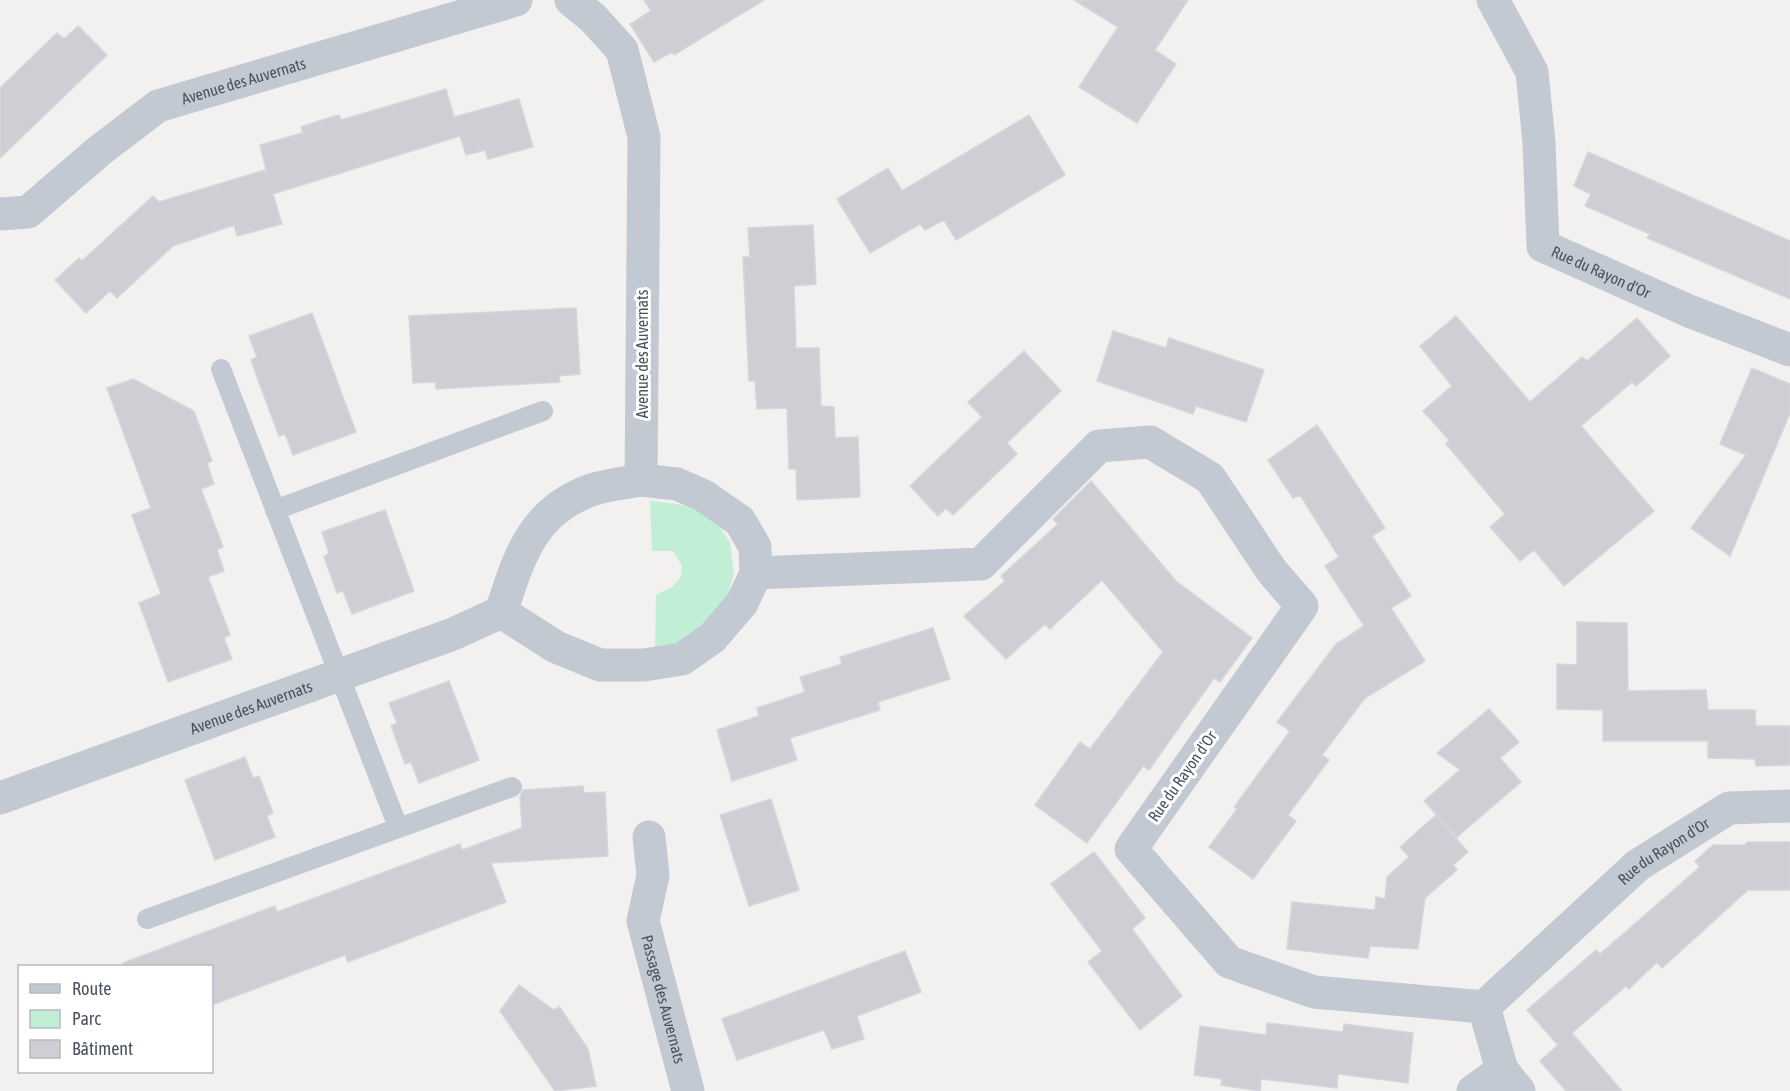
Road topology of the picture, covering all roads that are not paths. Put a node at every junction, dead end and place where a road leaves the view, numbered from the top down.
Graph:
1 (516, 0) edge
2 (571, 0) edge
3 (1499, 2) edge
4 (0, 214) edge
5 (1790, 350) edge
6 (221, 369) dead end
7 (543, 411) dead end
8 (641, 480) junction
9 (275, 510) junction
10 (756, 573) junction
11 (501, 612) junction
12 (340, 675) junction
13 (512, 787) dead end
14 (0, 798) edge
15 (1790, 806) edge
16 (398, 827) junction
17 (649, 837) dead end
18 (147, 920) dead end
19 (1484, 1007) junction
20 (1510, 1080) edge
21 (688, 1091) edge
22 (1473, 1091) edge

1 - 4 street, Avenue des Auvernats
2 - 8 street, Avenue des Auvernats
3 - 5 street, Rue du Rayon d'Or
6 - 9 lane
7 - 9 lane
8 - 10 street
8 - 11 street
9 - 12 lane
10 - 11 street
10 - 19 street, Rue du Rayon d'Or
11 - 12 street, Avenue des Auvernats
12 - 14 street, Avenue des Auvernats
12 - 16 lane
13 - 16 lane
15 - 19 street, Rue du Rayon d'Or
16 - 18 lane
17 - 21 street, Passage des Auvernats
19 - 20 street
20 - 22 street

